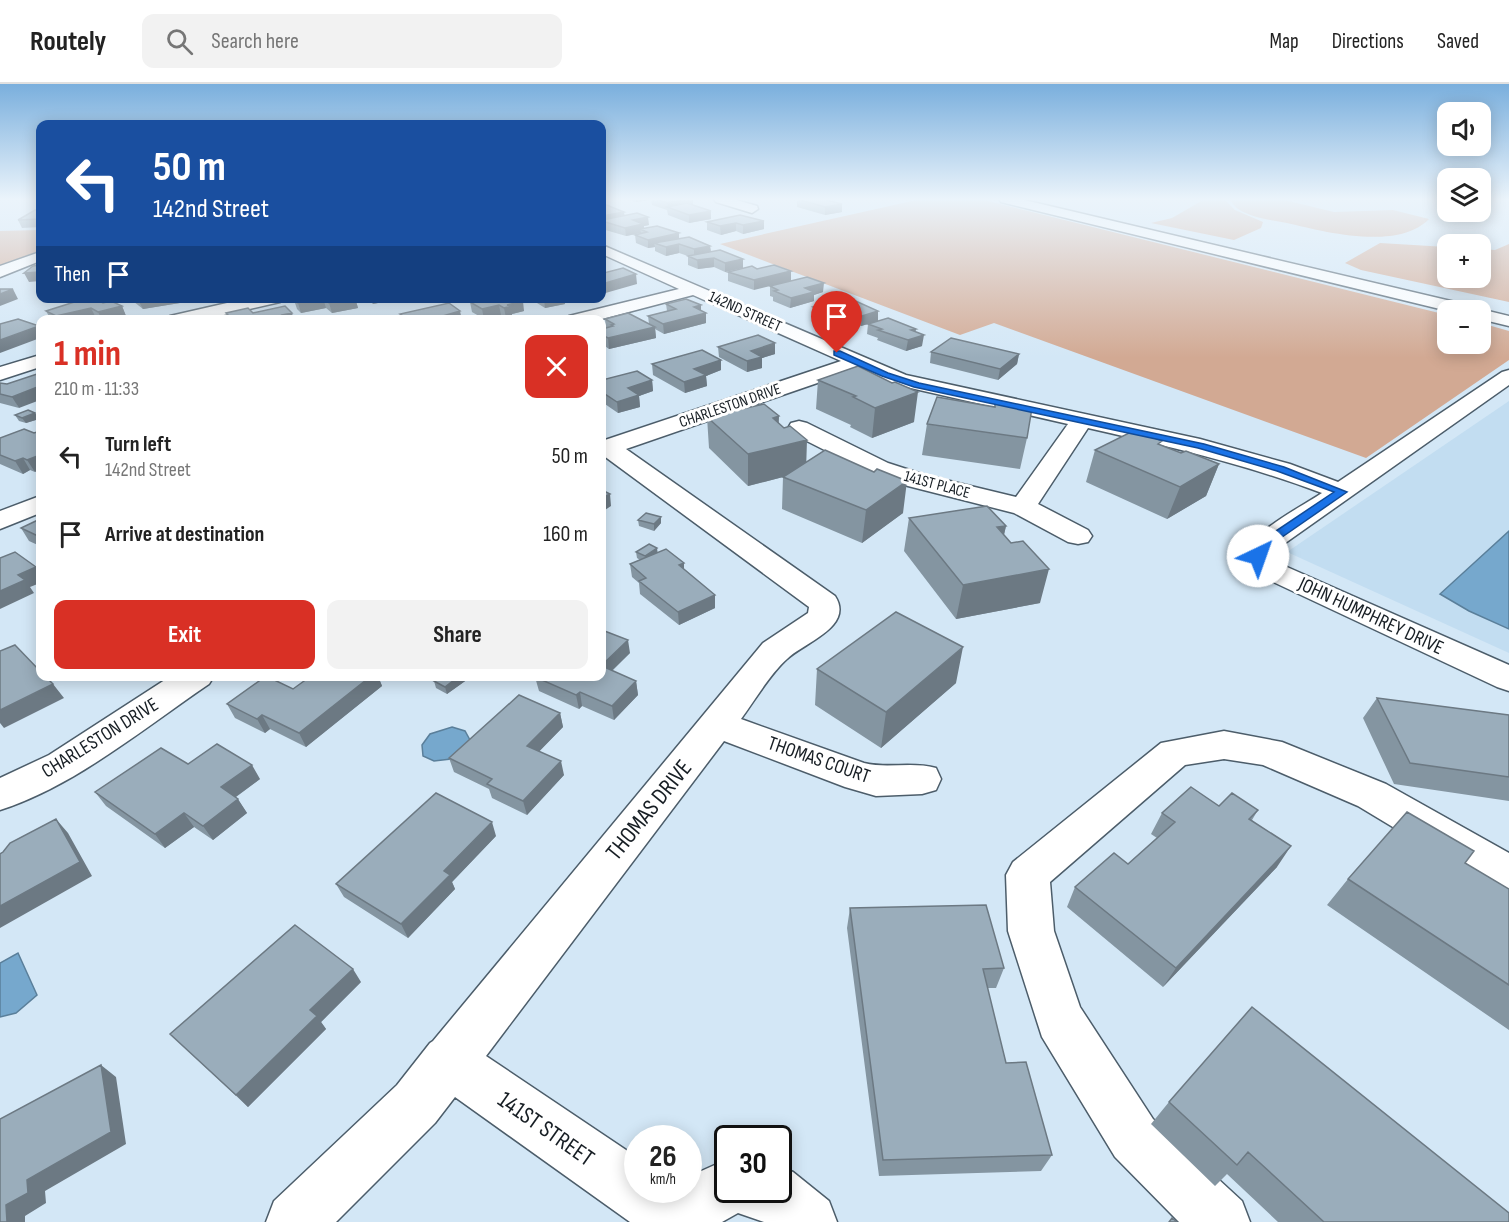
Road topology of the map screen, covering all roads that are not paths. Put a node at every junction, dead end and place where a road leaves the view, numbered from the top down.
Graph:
1 (609, 252) edge
2 (1226, 252) edge
3 (36, 259) edge
4 (0, 273) edge
5 (694, 290) junction
6 (252, 303) edge
7 (1437, 303) edge
8 (198, 315) edge
9 (594, 315) edge
10 (1491, 317) edge
11 (1509, 321) edge
12 (36, 362) edge
13 (858, 362) junction
14 (0, 374) edge
15 (1509, 376) edge
16 (1081, 421) junction
17 (799, 428) dead end
18 (606, 448) edge
19 (606, 449) edge
20 (1342, 492) junction
21 (36, 506) edge
22 (1023, 507) junction
23 (0, 521) edge
24 (1077, 536) dead end
25 (1509, 680) edge
26 (189, 681) edge
27 (718, 724) junction
28 (922, 779) dead end
29 (0, 795) edge
30 (1509, 875) edge
31 (448, 1061) junction
32 (714, 1195) edge
33 (786, 1203) edge
34 (672, 1220) edge
35 (295, 1222) edge
36 (808, 1222) edge
37 (1221, 1222) edge

1 - 5 street, 142ND STREET
2 - 7 street
3 - 4 street
5 - 9 street
5 - 13 street, 142ND STREET
6 - 8 street
10 - 11 street
12 - 14 street
13 - 16 street, 142ND STREET
13 - 18 street, CHARLESTON DRIVE
15 - 20 street, JOHN HUMPHREY DRIVE
16 - 20 street, 142ND STREET
16 - 22 street
17 - 22 street, 141ST PLACE
19 - 27 street, THOMAS DRIVE
20 - 25 street, JOHN HUMPHREY DRIVE
21 - 23 street
22 - 24 street, 141ST PLACE
26 - 29 street, CHARLESTON DRIVE
27 - 28 street, THOMAS COURT
27 - 31 street, THOMAS DRIVE
30 - 37 street
31 - 34 street, 141ST STREET
31 - 35 street, THOMAS DRIVE
32 - 34 street, 141ST STREET
33 - 36 street

